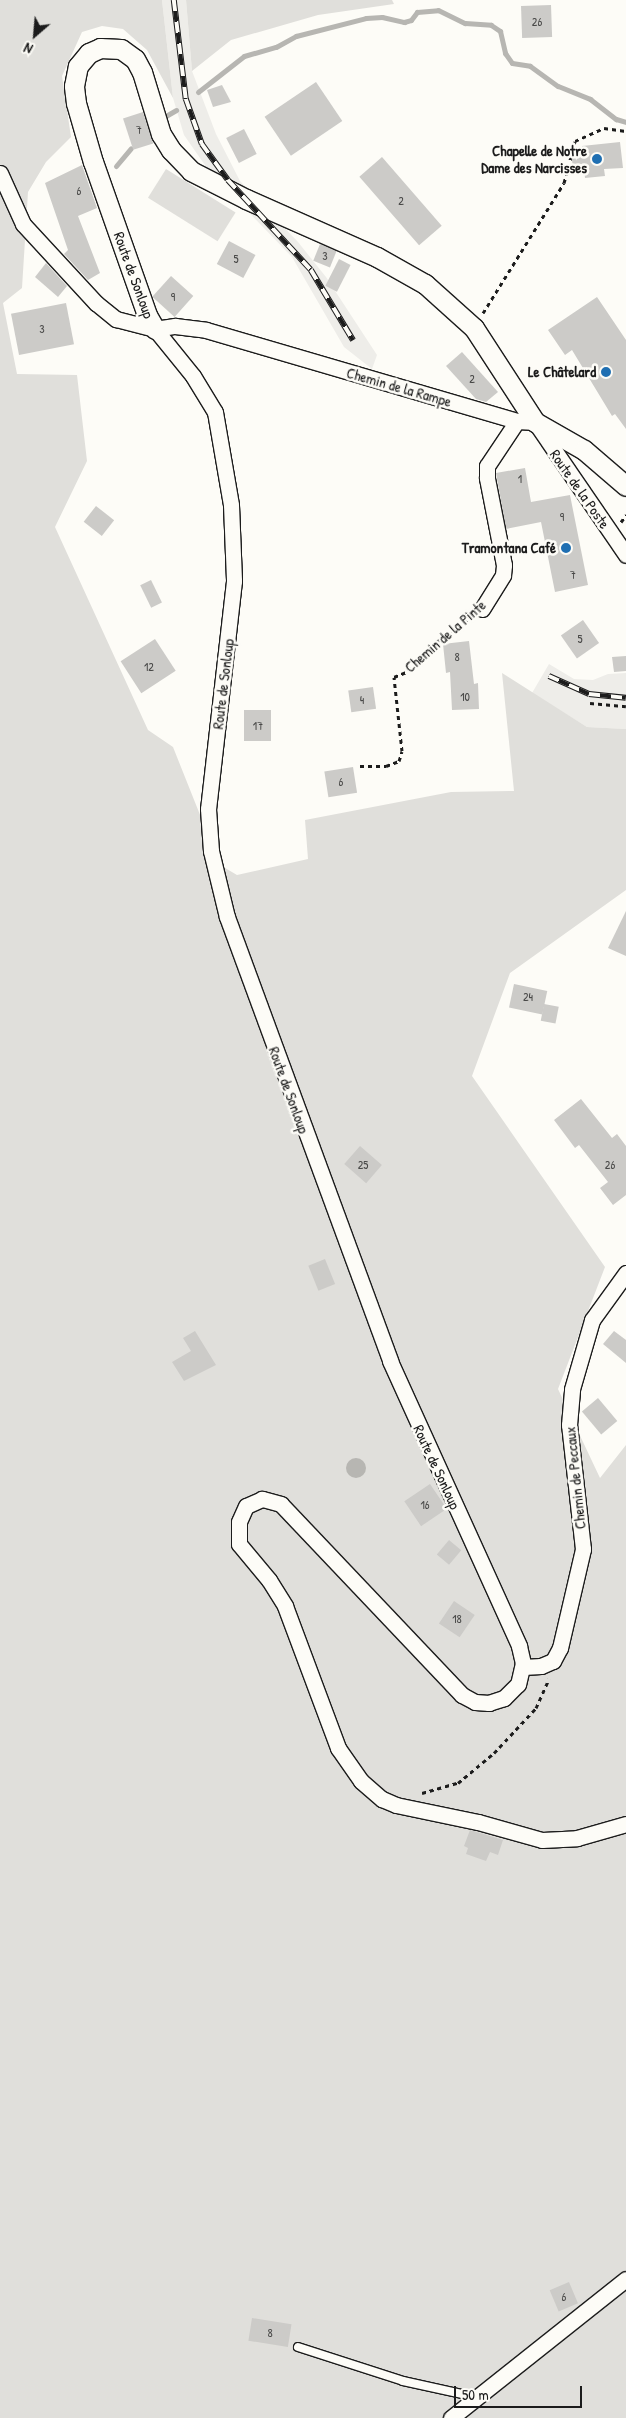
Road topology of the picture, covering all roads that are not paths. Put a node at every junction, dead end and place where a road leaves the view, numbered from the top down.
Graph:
1 (0, 173) edge
2 (154, 329) junction
3 (526, 422) junction
4 (626, 486) edge
5 (626, 555) edge
6 (482, 609) road end
7 (626, 1272) edge
8 (523, 1667) junction
9 (626, 1824) edge
10 (626, 2280) edge
11 (298, 2348) dead end
12 (476, 2397) junction
13 (451, 2418) edge

1 - 2 street
2 - 3 street, Chemin de la Rampe
2 - 3 street, Route de Sonloup
2 - 8 street, Route de Sonloup
3 - 4 street
3 - 5 street, Route de la Poste
3 - 6 street, Chemin de la Pinte
7 - 8 street, Chemin de Peccaux
8 - 9 street
10 - 12 street
11 - 12 lane
12 - 13 street

